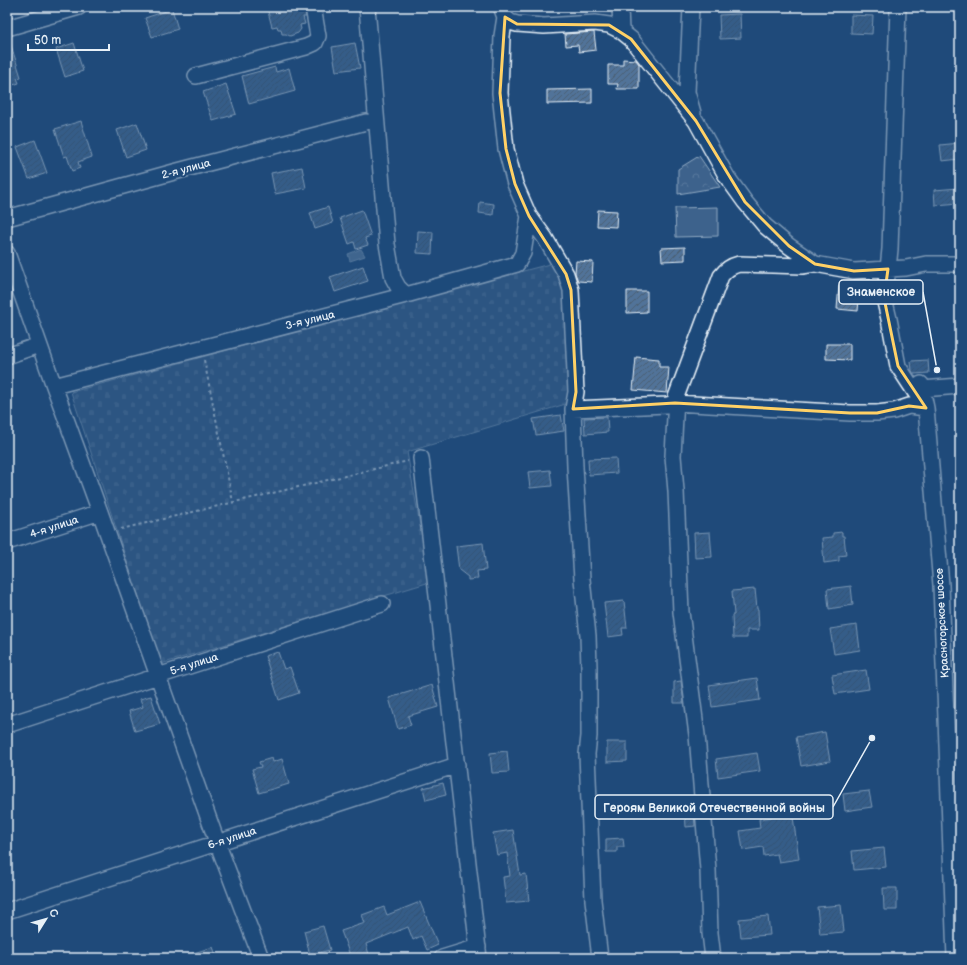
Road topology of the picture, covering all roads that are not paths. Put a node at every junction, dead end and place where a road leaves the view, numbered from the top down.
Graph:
1 (79, 7) edge
2 (313, 7) edge
3 (367, 7) edge
4 (620, 7) edge
5 (691, 7) edge
6 (898, 7) edge
7 (503, 12) edge
8 (7, 28) edge
9 (621, 31) junction
10 (196, 76) dead end
11 (696, 121) junction
12 (366, 122) dead end
13 (530, 216) junction
14 (7, 218) edge
15 (7, 253) edge
16 (815, 264) junction
17 (960, 264) edge
18 (888, 269) junction
19 (406, 295) junction
20 (39, 345) junction
21 (7, 356) edge
22 (54, 386) junction
23 (960, 386) edge
24 (675, 403) junction
25 (926, 408) junction
26 (573, 409) junction
27 (421, 458) road end
28 (100, 512) junction
29 (7, 542) edge
30 (382, 604) dead end
31 (158, 676) junction
32 (7, 726) edge
33 (457, 766) junction
34 (217, 842) junction
35 (7, 911) edge
36 (479, 953) edge
37 (261, 958) edge
38 (442, 958) edge
39 (600, 958) edge
40 (713, 958) edge
41 (955, 958) edge

1 - 8 street
2 - 10 street
3 - 19 street
4 - 9 street
5 - 11 street
6 - 18 street
7 - 9 street
7 - 13 street
9 - 11 street
11 - 16 street
12 - 14 street, 2-я улица
13 - 19 street, 3-я улица
13 - 26 street
15 - 20 street
16 - 18 street
16 - 24 street
17 - 18 street
18 - 25 street
19 - 22 street, 3-я улица
20 - 21 street
20 - 22 street
22 - 28 street
23 - 25 street, Красногорское шоссе
24 - 25 street
24 - 26 street
24 - 40 street
25 - 41 street, Красногорское шоссе
26 - 39 street
27 - 33 street
28 - 29 street, 4-я улица
28 - 31 street
30 - 31 street, 5-я улица
31 - 32 street, 5-я улица
31 - 34 street
33 - 34 street, 6-я улица
33 - 36 street
34 - 35 street, 6-я улица
34 - 37 street
36 - 38 street

